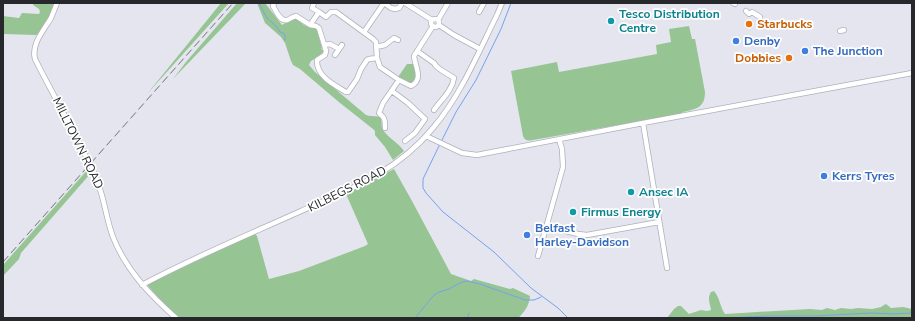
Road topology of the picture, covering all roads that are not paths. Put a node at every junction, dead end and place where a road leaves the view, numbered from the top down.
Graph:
1 (57, 3) edge
2 (274, 3) edge
3 (314, 3) edge
4 (384, 3) edge
5 (404, 3) edge
6 (448, 3) edge
7 (484, 3) edge
8 (502, 3) edge
9 (746, 11) dead end
10 (318, 12) junction
11 (479, 12) dead end
12 (760, 18) dead end
13 (432, 20) junction
14 (438, 20) junction
15 (310, 25) junction
16 (438, 25) junction
17 (433, 26) junction
18 (364, 32) junction
19 (395, 37) dead end
20 (324, 45) junction
21 (376, 47) junction
22 (480, 49) junction
23 (417, 51) junction
24 (335, 55) dead end
25 (377, 58) junction
26 (912, 73) edge
27 (399, 80) junction
28 (392, 91) junction
29 (347, 92) junction
30 (348, 97) dead end
31 (434, 110) dead end
32 (643, 123) junction
33 (385, 128) dead end
34 (433, 128) junction
35 (426, 136) junction
36 (559, 139) junction
37 (405, 141) dead end
38 (435, 141) junction
39 (660, 222) junction
40 (546, 226) junction
41 (538, 256) dead end
42 (667, 268) dead end
43 (142, 285) junction
44 (176, 318) edge

1 - 43 street, MILLTOWN ROAD
2 - 15 street
3 - 10 street
4 - 5 street
4 - 18 street
5 - 13 street
6 - 14 street
7 - 11 street
8 - 22 street, KILBEGS ROAD
9 - 12 street
10 - 15 street
10 - 18 street
13 - 14 street
13 - 17 street
14 - 16 street
15 - 20 street
16 - 17 street
16 - 22 street
17 - 23 street
18 - 21 street
19 - 21 street
20 - 24 street
20 - 29 street
21 - 25 street
22 - 34 street, KILBEGS ROAD
23 - 27 street
23 - 31 street
25 - 27 street
25 - 29 street
26 - 32 street
27 - 28 street
28 - 33 street
28 - 37 street
29 - 30 street
32 - 36 street
32 - 39 street
34 - 35 street, KILBEGS ROAD
34 - 38 street
35 - 38 street
35 - 43 street, KILBEGS ROAD
36 - 38 street
36 - 40 street
39 - 40 street
39 - 42 street
40 - 41 street
43 - 44 street, MILLTOWN ROAD

